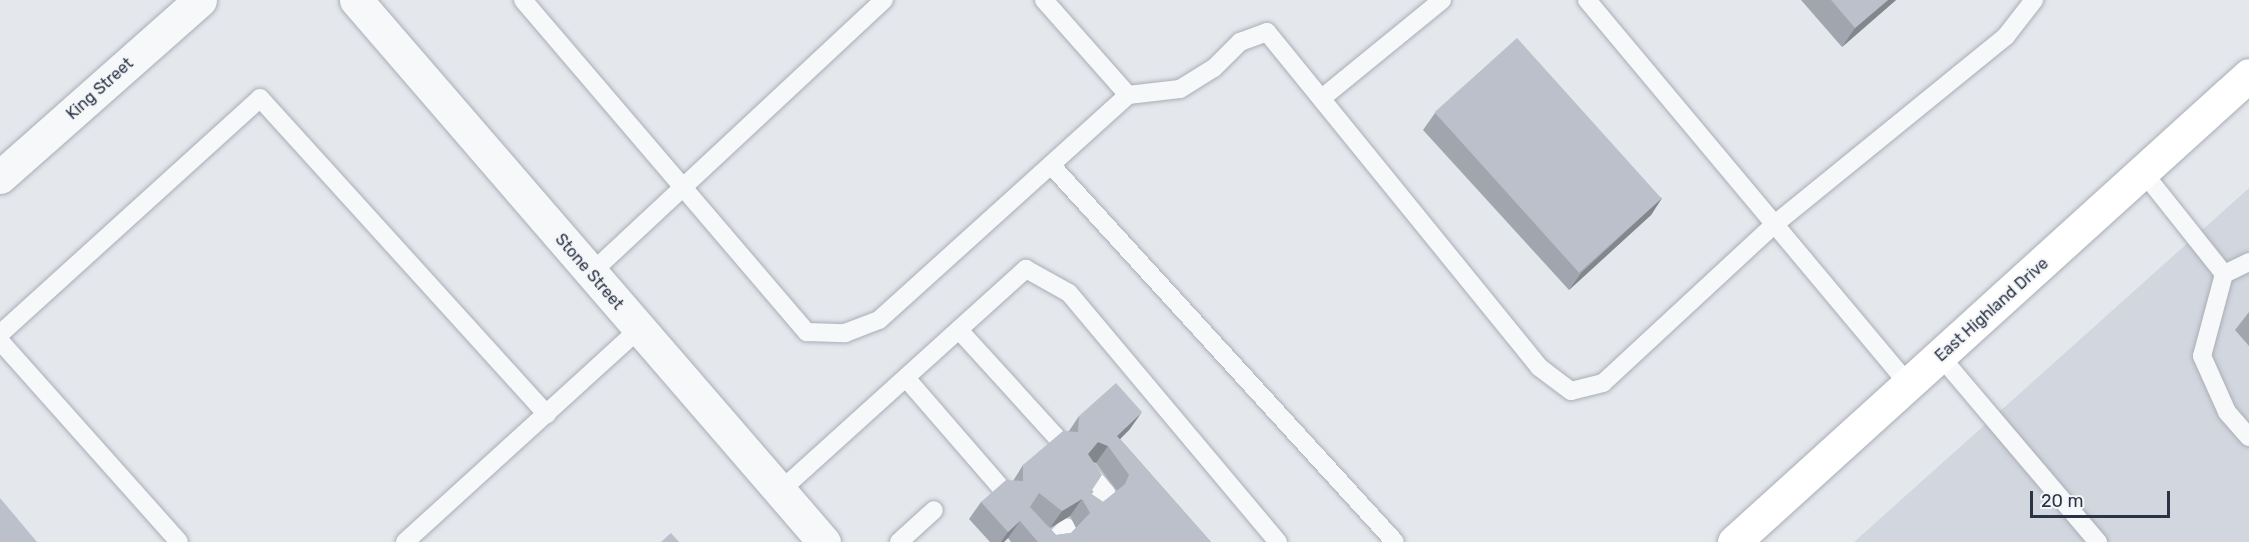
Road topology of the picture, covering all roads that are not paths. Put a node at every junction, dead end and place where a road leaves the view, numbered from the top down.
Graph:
1 (200, 0) edge
2 (356, 0) edge
3 (523, 0) edge
4 (884, 0) edge
5 (1044, 0) edge
6 (1442, 0) edge
7 (1587, 0) edge
8 (2034, 0) edge
9 (2249, 75) edge
10 (1128, 95) junction
11 (1322, 98) junction
12 (1051, 165) junction
13 (2143, 172) junction
14 (0, 177) edge
15 (682, 188) junction
16 (1775, 224) junction
17 (2249, 262) edge
18 (590, 274) junction
19 (2224, 274) junction
20 (638, 330) junction
21 (959, 330) junction
22 (0, 334) edge
23 (0, 341) edge
24 (1941, 357) junction
25 (906, 378) junction
26 (1909, 385) junction
27 (547, 414) junction
28 (2249, 437) edge
29 (1059, 440) edge
30 (1087, 470) edge
31 (1003, 490) edge
32 (779, 492) junction
33 (1089, 508) edge
34 (934, 510) dead end
35 (1067, 527) edge
36 (1036, 528) edge
37 (179, 542) edge
38 (405, 542) edge
39 (824, 542) edge
40 (899, 542) edge
41 (1050, 542) edge
42 (1278, 542) edge
43 (1395, 542) edge
44 (1734, 542) edge
45 (2098, 542) edge

1 - 14 street, King Street
2 - 18 street, Stone Street
3 - 15 lane
4 - 15 lane
5 - 10 lane
6 - 11 lane
7 - 16 lane
8 - 16 lane
9 - 13 main road, East Highland Drive
10 - 11 lane
10 - 12 lane
11 - 16 lane
12 - 15 lane
12 - 43 lane
13 - 19 lane
13 - 24 main road, East Highland Drive
15 - 18 lane
16 - 26 lane
17 - 19 lane
18 - 20 street, Stone Street
19 - 28 lane
20 - 27 lane
20 - 32 street, Stone Street
21 - 25 lane
21 - 29 lane
21 - 42 lane
22 - 27 lane
23 - 37 lane
24 - 26 main road, East Highland Drive
24 - 45 lane
25 - 31 lane
25 - 32 lane
26 - 44 main road, East Highland Drive
27 - 38 lane
30 - 33 lane
32 - 39 street, Stone Street
34 - 40 lane
35 - 41 lane
36 - 41 lane

